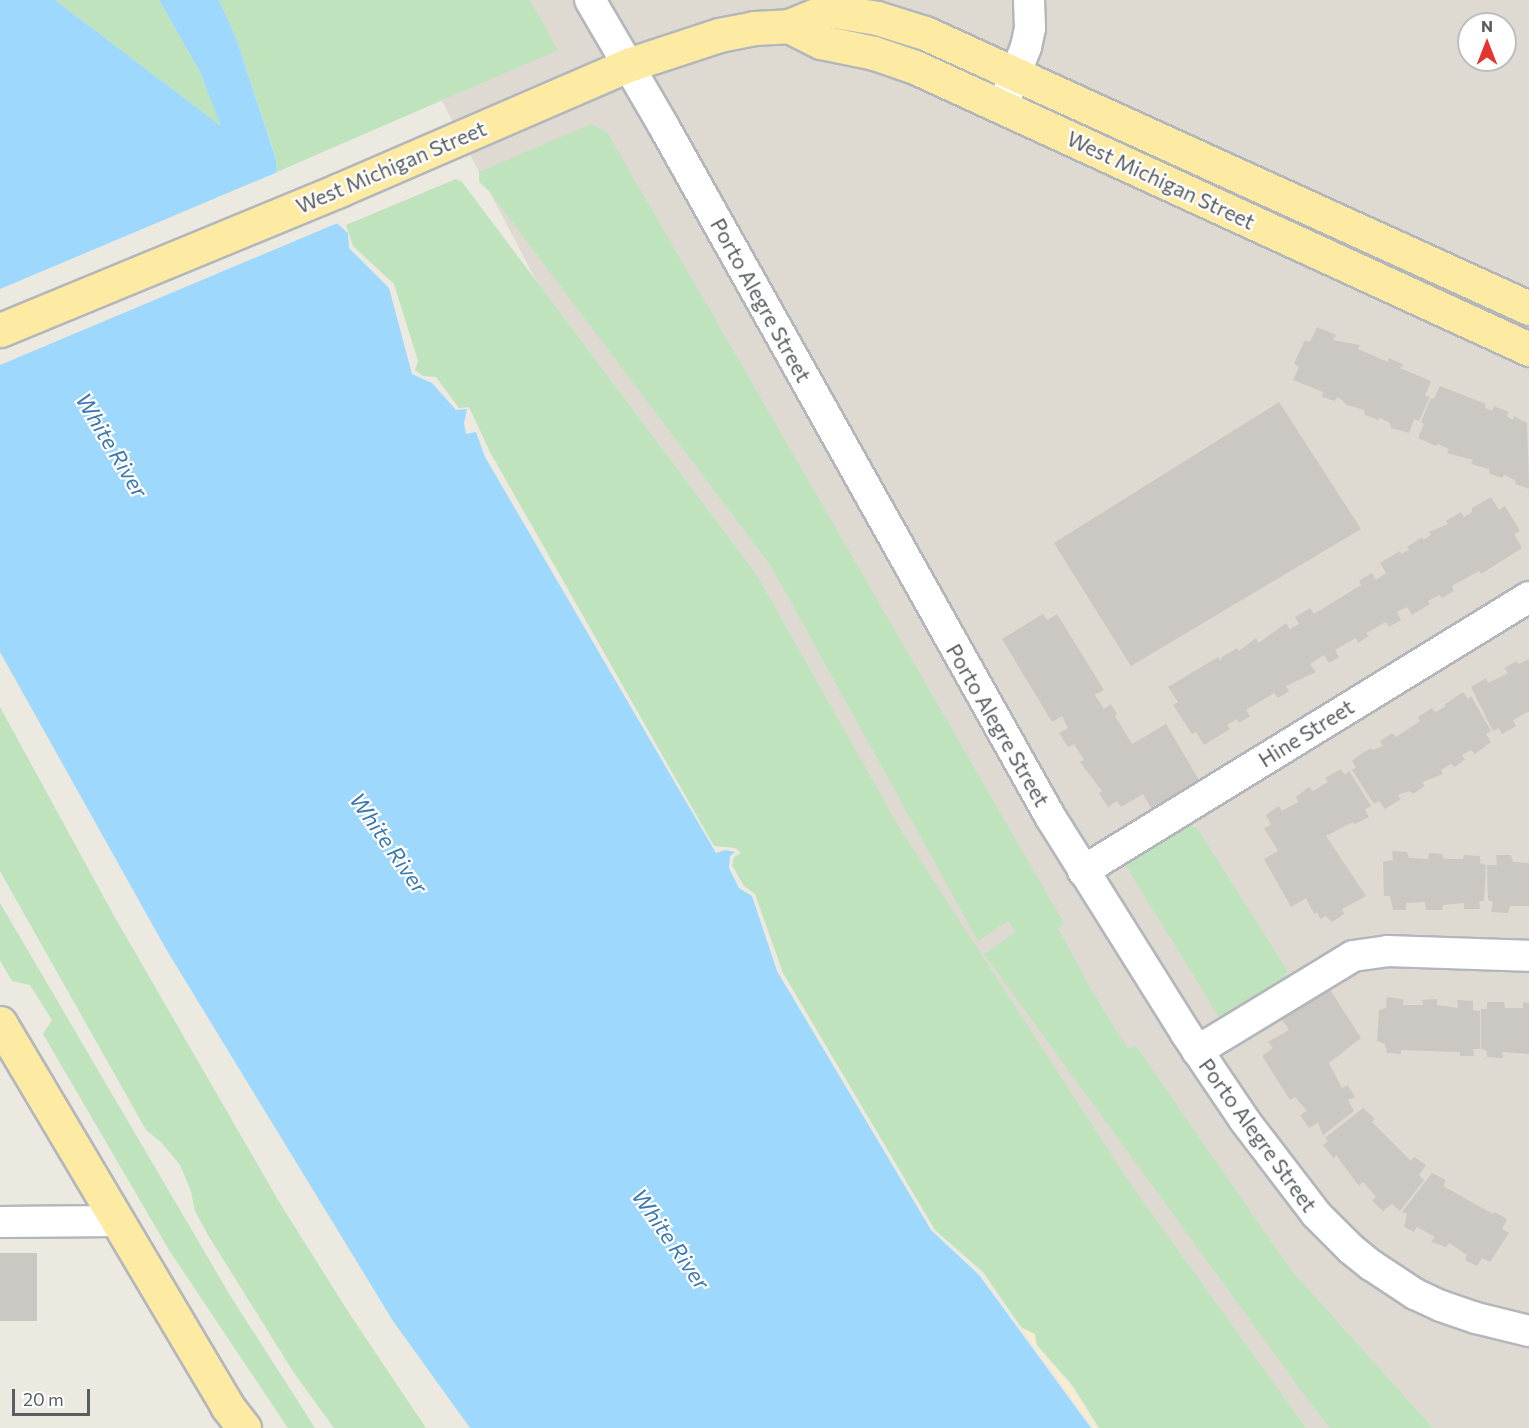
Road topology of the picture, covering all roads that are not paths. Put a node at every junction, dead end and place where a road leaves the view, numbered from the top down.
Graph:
1 (590, 0) edge
2 (1029, 0) edge
3 (789, 26) junction
4 (628, 65) junction
5 (1016, 74) junction
6 (1002, 107) junction
7 (1529, 308) edge
8 (0, 330) edge
9 (1529, 349) edge
10 (1529, 597) edge
11 (1083, 871) junction
12 (1529, 956) edge
13 (0, 1023) edge
14 (1197, 1051) junction
15 (117, 1221) junction
16 (0, 1222) edge
17 (1529, 1330) edge
18 (233, 1421) edge

1 - 4 street, Porto Alegre Street
2 - 5 street
3 - 4 main road, West Michigan Street
3 - 5 main road, West Michigan Street
3 - 6 main road, West Michigan Street
4 - 8 main road, West Michigan Street
4 - 11 street, Porto Alegre Street
5 - 6 street
5 - 7 main road, West Michigan Street
6 - 9 main road, West Michigan Street
10 - 11 street, Hine Street
11 - 14 street, Porto Alegre Street
12 - 14 street
13 - 15 main road
14 - 17 street, Porto Alegre Street
15 - 16 street
15 - 18 main road

